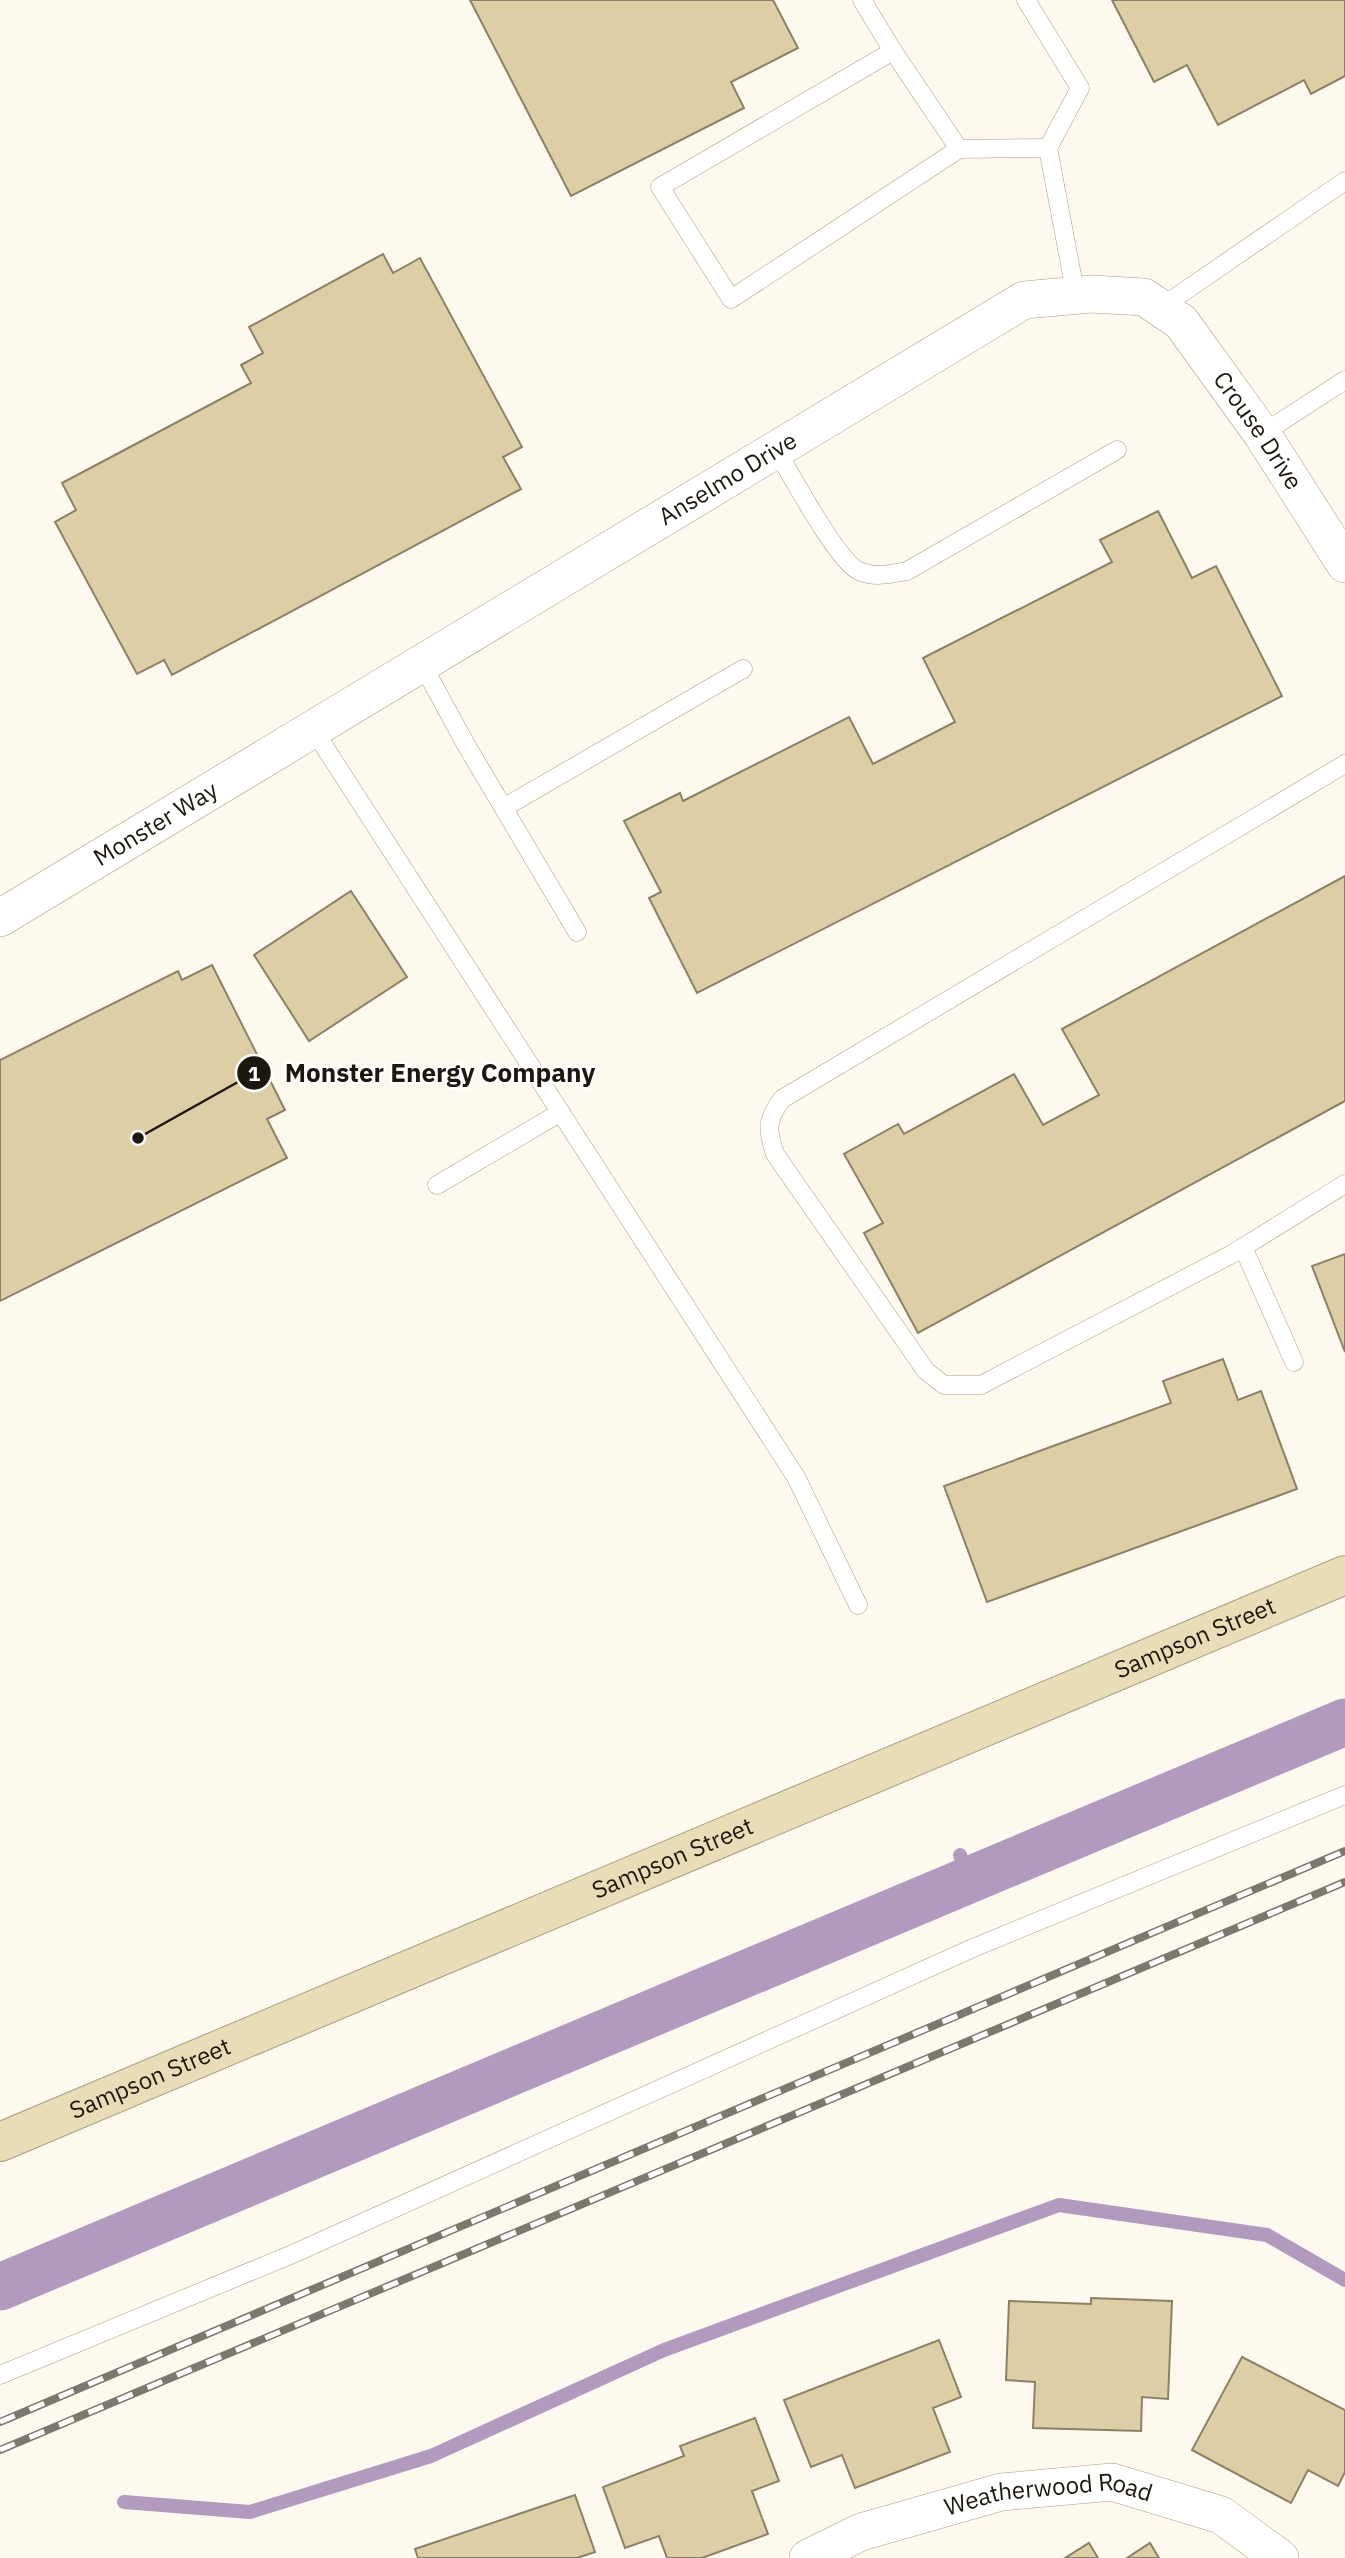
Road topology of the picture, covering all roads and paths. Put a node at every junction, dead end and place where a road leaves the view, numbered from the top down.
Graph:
1 (862, 0) edge
2 (1026, 0) edge
3 (893, 51) junction
4 (1048, 148) junction
5 (959, 149) junction
6 (1345, 181) edge
7 (1076, 296) junction
8 (1160, 308) junction
9 (1345, 380) edge
10 (1262, 434) junction
11 (776, 450) junction
12 (1117, 450) dead end
13 (1345, 564) edge
14 (422, 664) junction
15 (743, 668) dead end
16 (313, 729) junction
17 (1345, 764) edge
18 (505, 807) junction
19 (0, 918) edge
20 (577, 932) dead end
21 (561, 1112) junction
22 (1345, 1184) edge
23 (437, 1185) dead end
24 (1243, 1247) junction
25 (1294, 1362) dead end
26 (1345, 1575) edge
27 (858, 1605) dead end
28 (1345, 1796) edge
29 (0, 2142) edge
30 (0, 2375) edge
31 (808, 2558) edge
32 (1280, 2558) edge

1 - 3 lane
2 - 4 lane
3 - 5 lane
3 - 5 lane
4 - 5 lane
4 - 7 lane
6 - 8 lane
7 - 8 street, Anselmo Drive
7 - 11 street, Anselmo Drive
8 - 10 street, Crouse Drive
9 - 10 lane
10 - 13 street, Crouse Drive
11 - 12 lane
11 - 14 street, Anselmo Drive
14 - 16 street, Anselmo Drive
14 - 18 lane
15 - 18 lane
16 - 19 street, Monster Way
16 - 21 lane
17 - 24 lane
18 - 20 lane
21 - 23 lane
21 - 27 lane
22 - 24 lane
24 - 25 lane
26 - 29 street, Sampson Street
28 - 30 lane
31 - 32 street, Weatherwood Road

